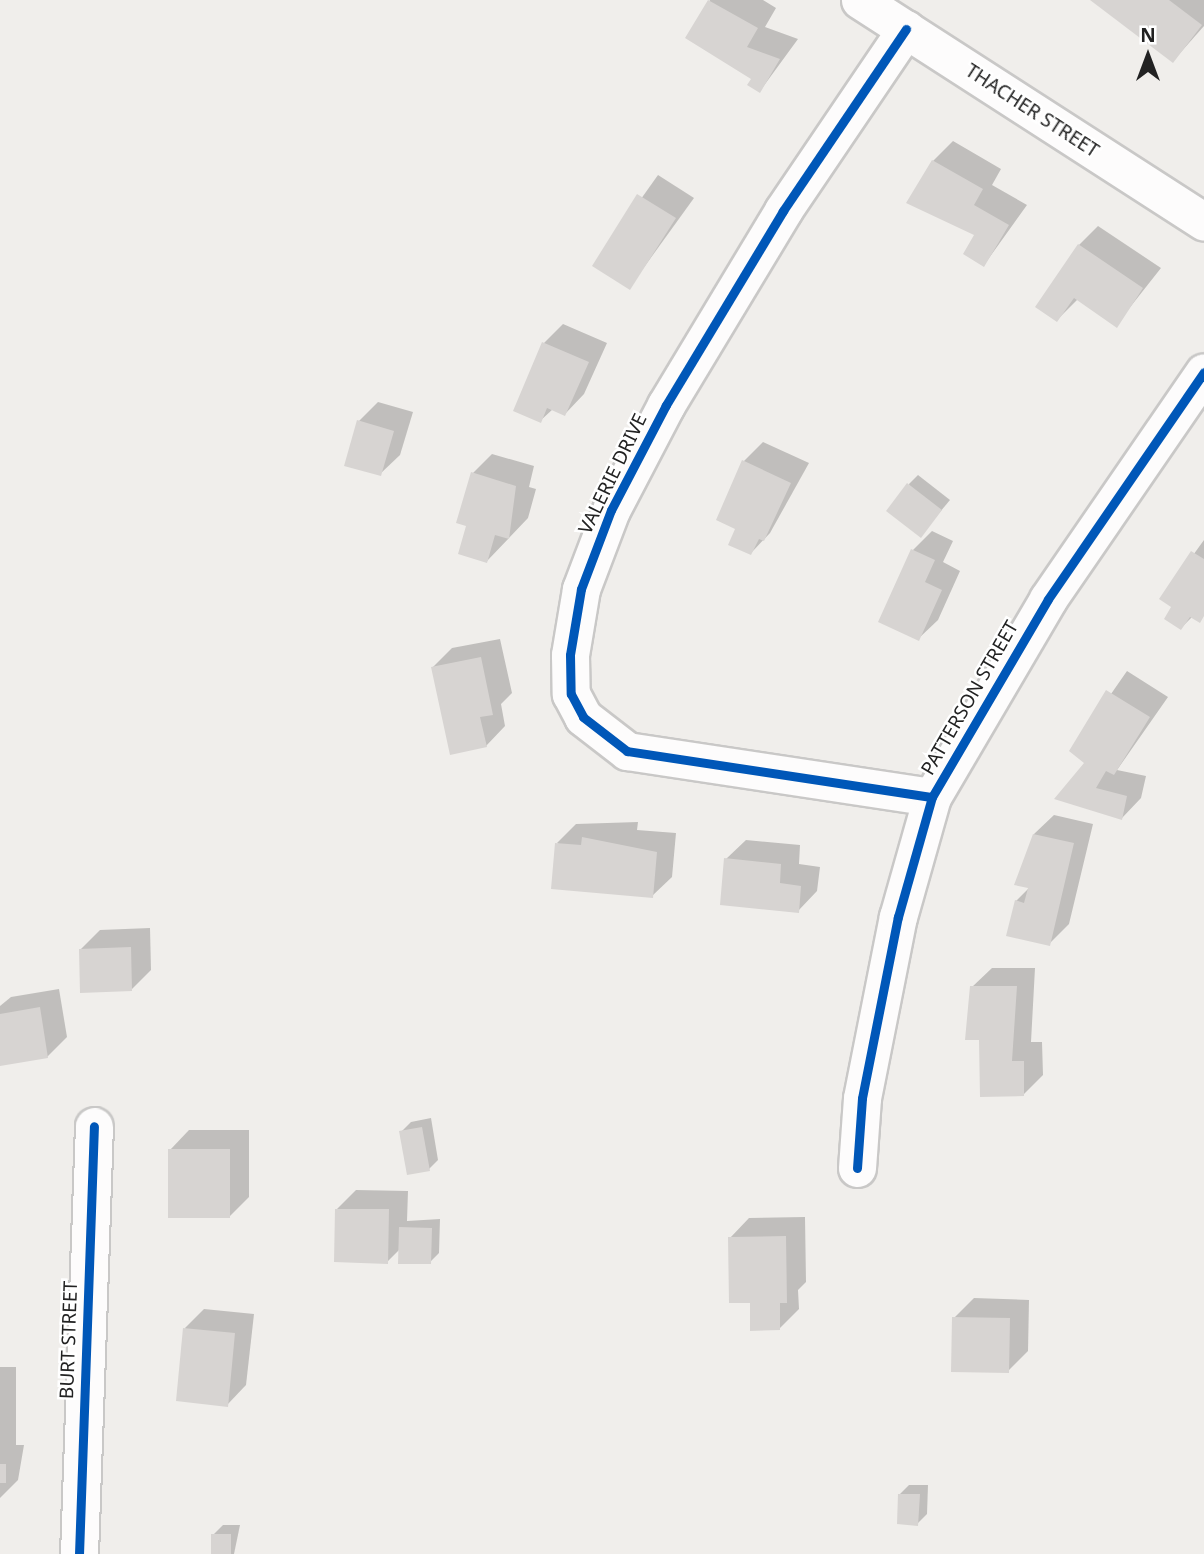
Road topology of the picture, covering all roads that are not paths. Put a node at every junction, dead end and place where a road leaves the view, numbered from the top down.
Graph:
1 (860, 0) edge
2 (906, 29) junction
3 (1204, 222) edge
4 (1204, 372) edge
5 (932, 797) junction
6 (94, 1126) dead end
7 (857, 1167) dead end
8 (79, 1554) edge

1 - 2 street, THACHER STREET
2 - 3 street, THACHER STREET
2 - 5 street, VALERIE DRIVE
4 - 5 street, PATTERSON STREET
5 - 7 street, PATTERSON STREET
6 - 8 street, BURT STREET

